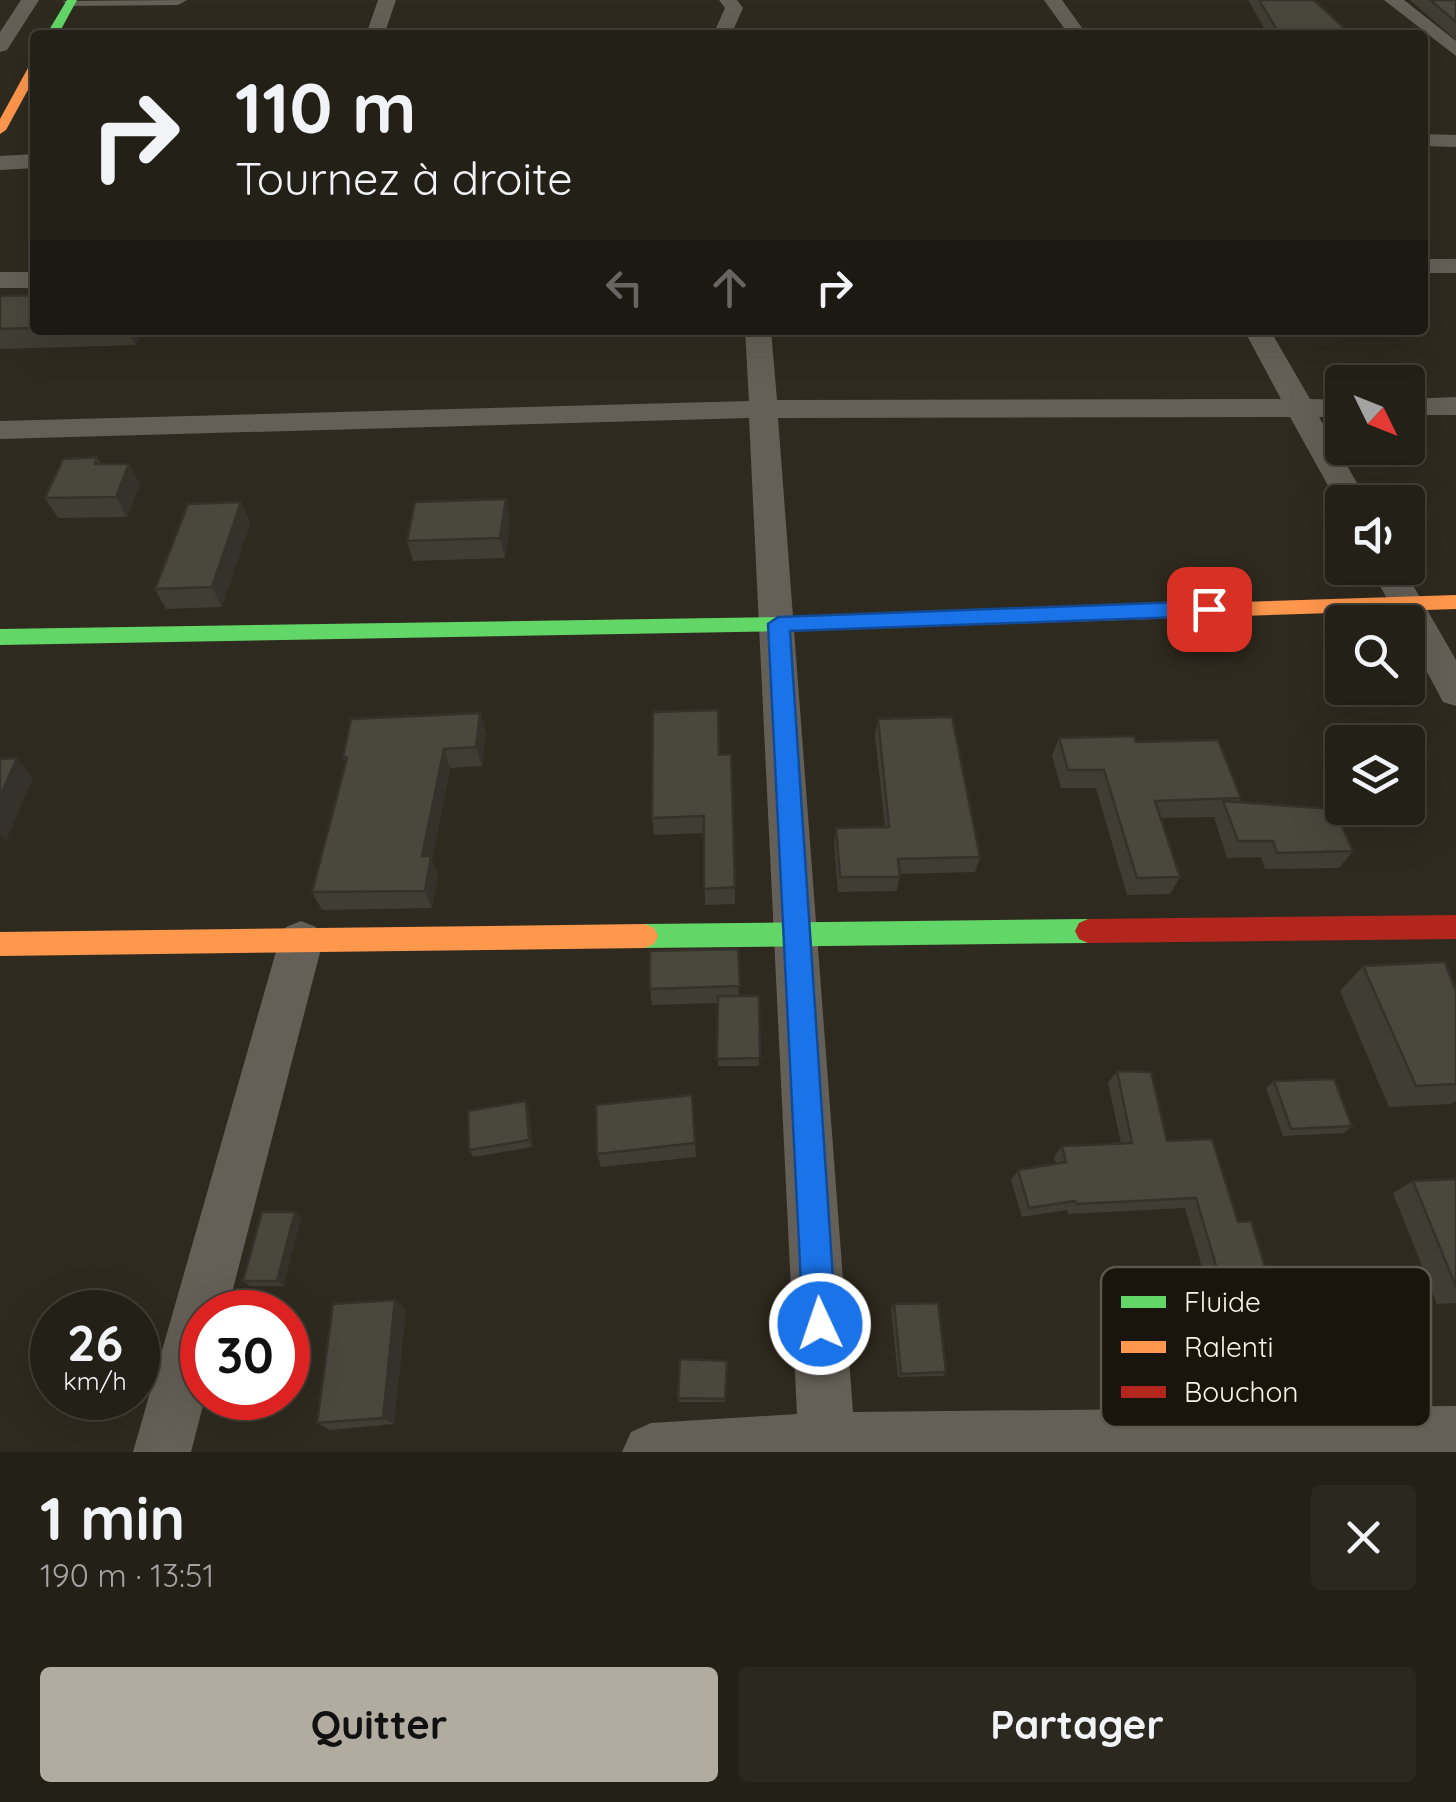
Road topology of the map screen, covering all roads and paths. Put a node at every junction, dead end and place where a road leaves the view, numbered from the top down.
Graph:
1 (30, 0) edge
2 (71, 0) edge
3 (178, 0) edge
4 (387, 0) edge
5 (728, 0) edge
6 (1053, 0) edge
7 (1392, 0) edge
8 (55, 30) edge
9 (377, 30) edge
10 (724, 30) edge
11 (1074, 30) edge
12 (1422, 30) edge
13 (1428, 36) edge
14 (0, 46) edge
15 (1450, 58) edge
16 (30, 79) edge
17 (0, 130) edge
18 (1428, 140) edge
19 (1456, 141) edge
20 (30, 161) edge
21 (0, 163) edge
22 (1428, 266) edge
23 (1456, 266) edge
24 (0, 280) edge
25 (30, 280) edge
26 (758, 335) edge
27 (1260, 335) edge
28 (1456, 406) edge
29 (1425, 407) edge
30 (764, 408) junction
31 (1302, 408) junction
32 (1325, 408) edge
33 (0, 430) edge
34 (1343, 485) edge
35 (1396, 585) edge
36 (1405, 602) junction
37 (1456, 602) edge
38 (778, 624) junction
39 (0, 637) edge
40 (1456, 692) edge
41 (1456, 927) edge
42 (799, 936) junction
43 (301, 941) junction
44 (0, 944) edge
45 (1456, 1435) edge
46 (826, 1446) edge
47 (162, 1452) edge
48 (652, 1452) edge

1 - 14 street
2 - 3 street
2 - 8 main road
4 - 9 street
5 - 10 street
6 - 11 street
7 - 12 street
13 - 15 street
16 - 17 main road
18 - 19 street
20 - 21 street
22 - 23 street
24 - 25 street
26 - 30 street
27 - 31 street
28 - 29 street
30 - 31 street
30 - 33 street
30 - 38 street
31 - 32 street
31 - 34 street
35 - 36 street
36 - 37 main road
36 - 38 main road
36 - 40 street
38 - 39 main road
38 - 42 street
41 - 42 main road
42 - 43 main road
42 - 46 street
43 - 44 main road
43 - 47 street
45 - 46 street
46 - 48 street

